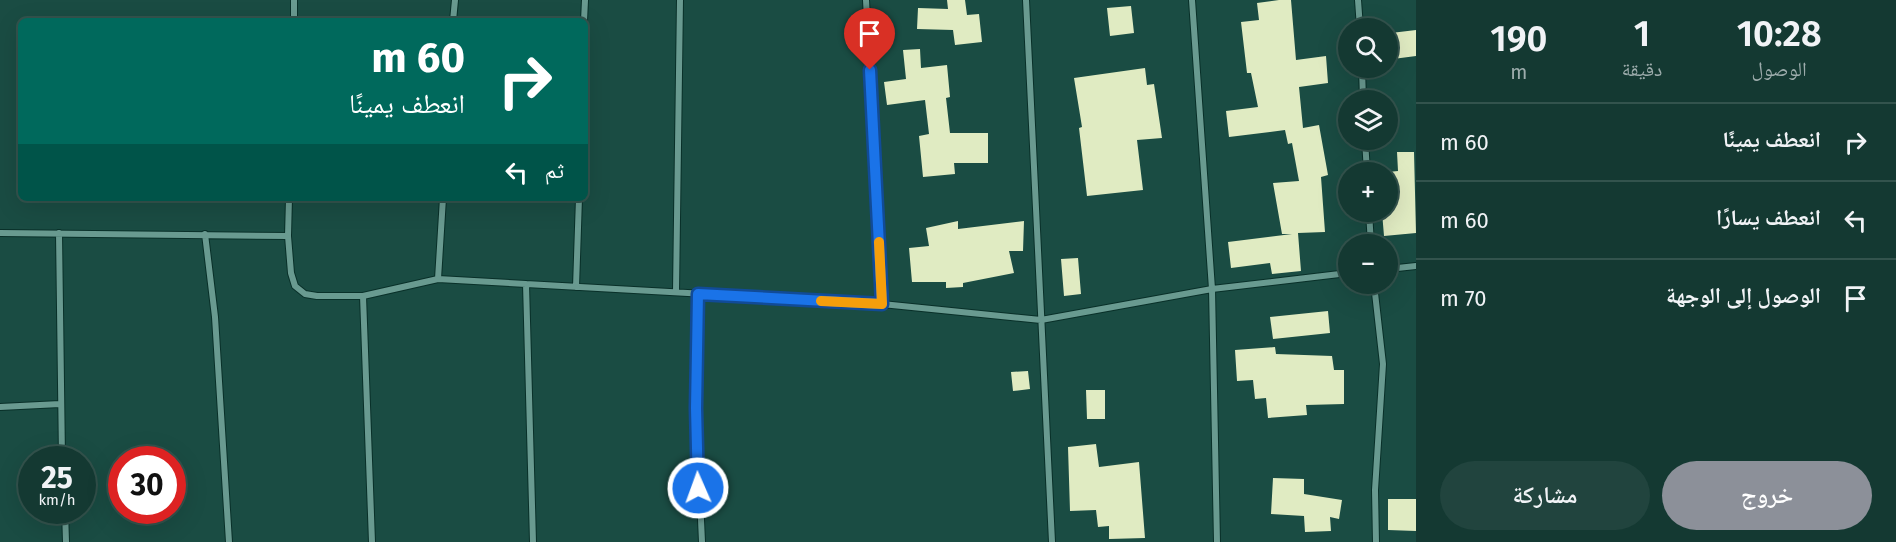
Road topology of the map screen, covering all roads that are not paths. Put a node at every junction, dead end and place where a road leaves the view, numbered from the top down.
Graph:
1 (294, 0) edge
2 (455, 0) edge
3 (585, 0) edge
4 (680, 0) edge
5 (866, 0) edge
6 (1026, 0) edge
7 (1191, 0) edge
8 (1358, 0) edge
9 (294, 18) edge
10 (453, 18) edge
11 (584, 18) edge
12 (1359, 18) edge
13 (289, 201) edge
14 (443, 201) edge
15 (579, 201) edge
16 (0, 233) edge
17 (59, 233) junction
18 (205, 234) junction
19 (288, 236) junction
20 (1416, 266) edge
21 (1398, 268) edge
22 (1338, 274) edge
23 (438, 279) junction
24 (526, 284) junction
25 (576, 287) junction
26 (1212, 289) junction
27 (676, 292) junction
28 (698, 294) junction
29 (1375, 294) edge
30 (363, 296) junction
31 (882, 304) junction
32 (1041, 320) junction
33 (60, 404) junction
34 (0, 407) edge
35 (62, 446) edge
36 (65, 524) edge
37 (66, 542) edge
38 (229, 542) edge
39 (372, 542) edge
40 (533, 542) edge
41 (702, 542) edge
42 (1052, 542) edge
43 (1217, 542) edge
44 (1376, 542) edge

1 - 9 street
2 - 10 street
3 - 11 street
4 - 27 street
5 - 31 street
6 - 32 street
7 - 26 street
8 - 12 street
13 - 19 street
14 - 23 street
15 - 25 street
16 - 17 street
17 - 18 street
17 - 33 street
18 - 19 street
18 - 38 street
19 - 30 street
20 - 21 street
22 - 26 street
23 - 24 street
23 - 30 street
24 - 25 street
24 - 40 street
25 - 27 street
26 - 32 street
26 - 43 street
27 - 28 street
28 - 31 street
28 - 41 street
29 - 44 street
30 - 39 street
31 - 32 street
32 - 42 street
33 - 34 street
33 - 35 street
36 - 37 street

